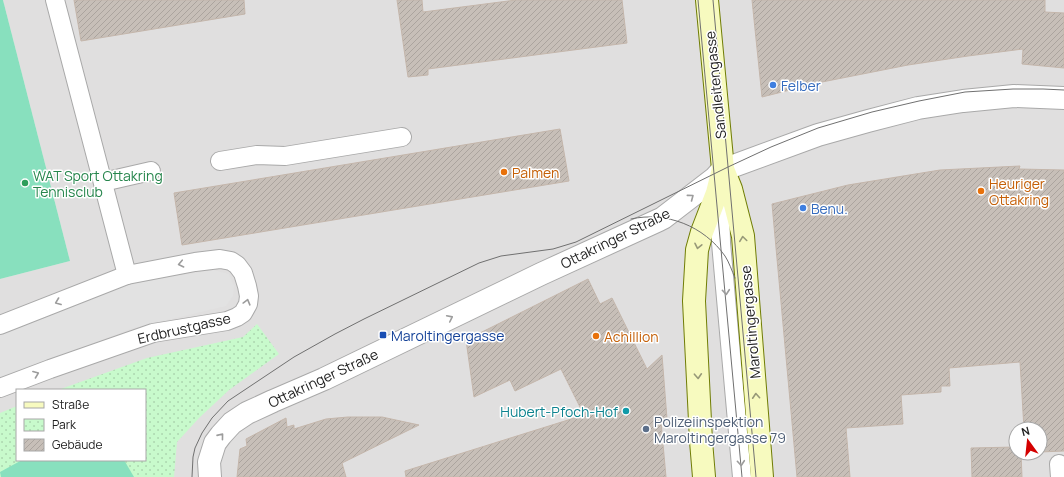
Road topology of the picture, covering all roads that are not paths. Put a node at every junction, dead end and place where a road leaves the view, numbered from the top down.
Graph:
1 (55, 0) edge
2 (706, 0) edge
3 (1064, 98) edge
4 (402, 137) dead end
5 (220, 161) dead end
6 (723, 169) junction
7 (151, 172) dead end
8 (103, 182) junction
9 (127, 276) junction
10 (0, 325) edge
11 (0, 388) edge
12 (209, 474) edge
13 (704, 477) edge
14 (742, 477) edge
15 (762, 477) edge

1 - 8 lane
2 - 6 main road, Sandleitengasse
3 - 6 street, Ottakringer Straße
4 - 5 lane
12 -> 6 street, Ottakringer Straße
6 -> 13 main road
6 -> 14 lane, Maroltingergasse
15 -> 6 main road, Maroltingergasse
7 - 8 lane
8 - 9 lane
9 -> 10 lane, Erdbrustgasse
11 -> 9 lane, Erdbrustgasse

